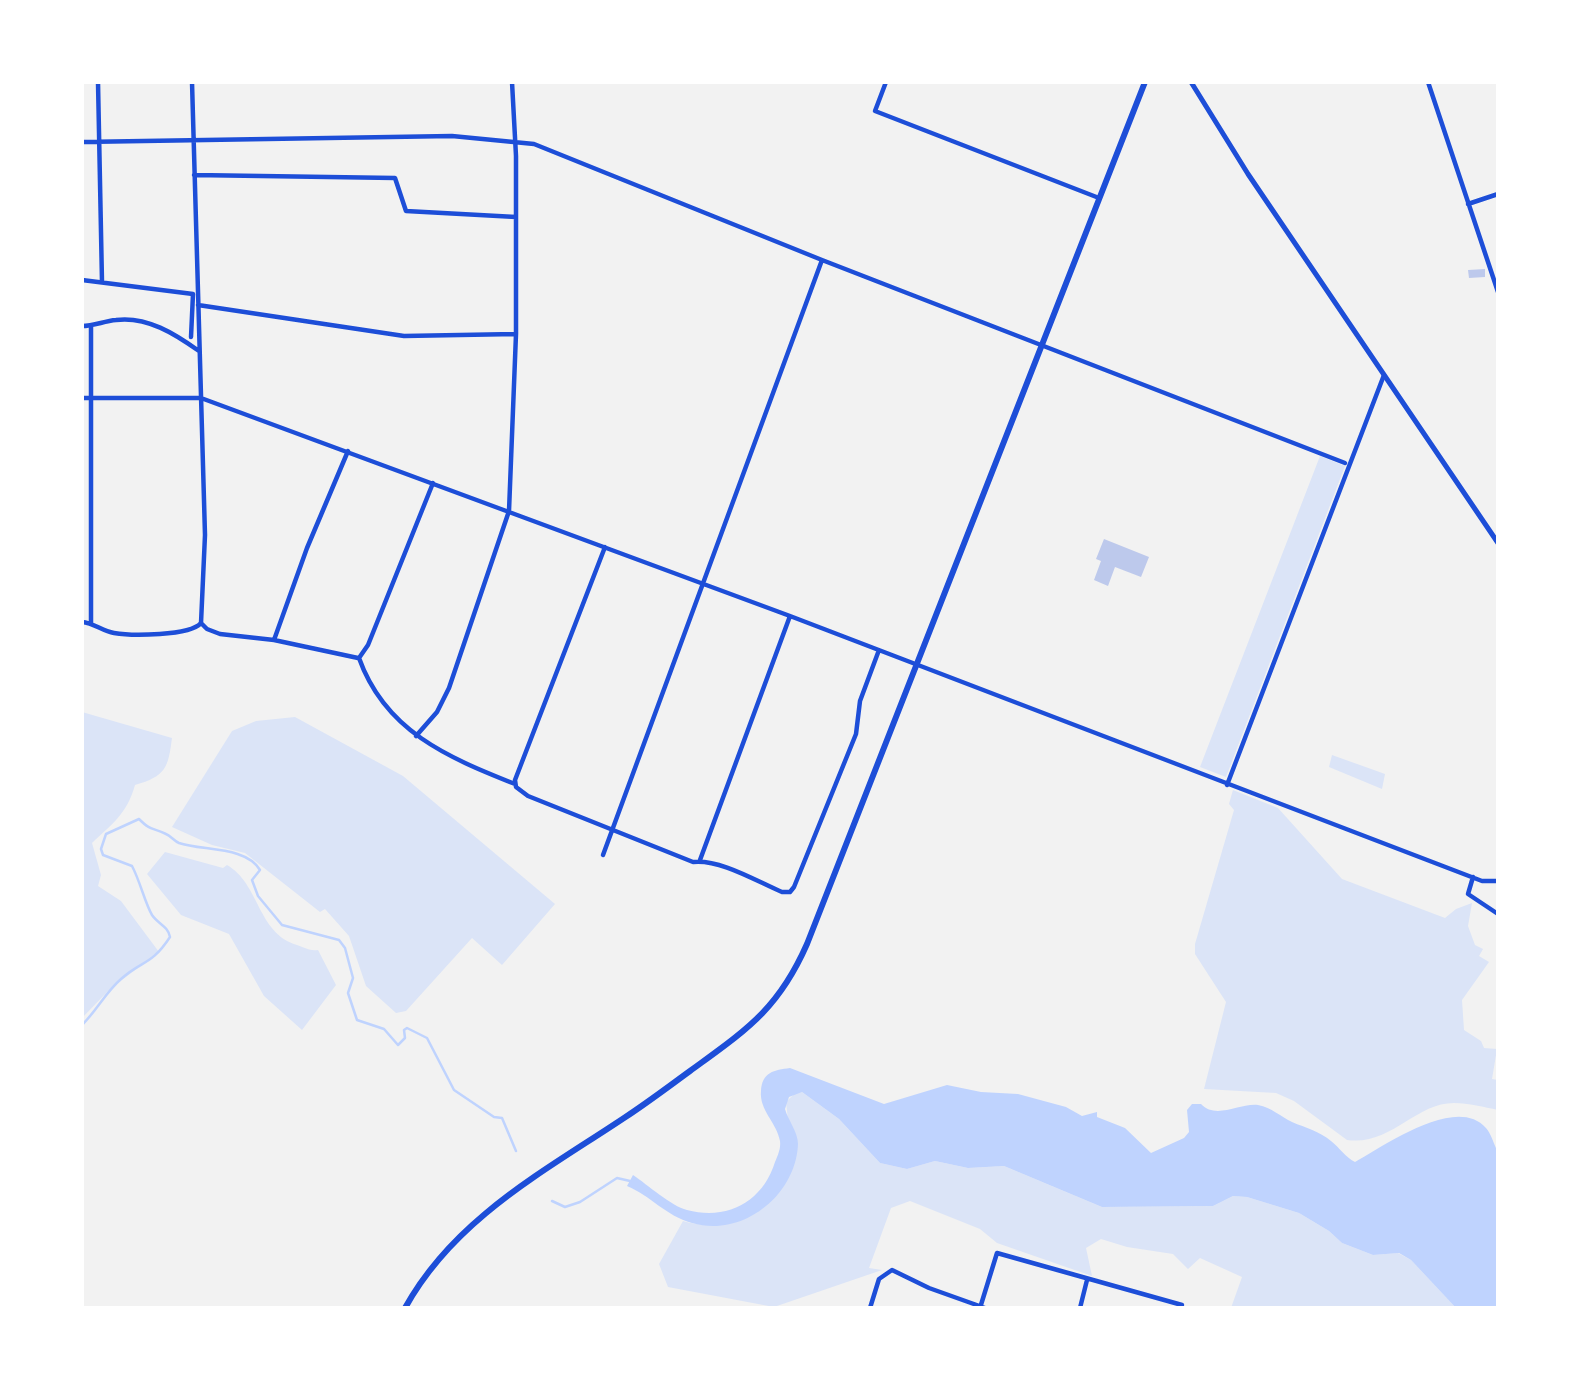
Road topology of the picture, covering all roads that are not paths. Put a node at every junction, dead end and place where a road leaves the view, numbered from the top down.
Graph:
1 (98, 82) edge
2 (192, 82) edge
3 (512, 82) edge
4 (886, 82) edge
5 (1145, 82) edge
6 (1191, 82) edge
7 (1428, 82) edge
8 (193, 138) junction
9 (514, 140) junction
10 (100, 141) junction
11 (82, 142) edge
12 (194, 175) junction
13 (1498, 194) edge
14 (1099, 198) junction
15 (1468, 204) junction
16 (516, 217) junction
17 (822, 260) junction
18 (82, 280) edge
19 (102, 282) junction
20 (1498, 292) edge
21 (198, 305) junction
22 (82, 326) edge
23 (91, 326) junction
24 (516, 334) junction
25 (191, 337) dead end
26 (1040, 346) junction
27 (200, 351) junction
28 (1384, 375) junction
29 (82, 398) edge
30 (90, 398) junction
31 (201, 398) junction
32 (348, 451) junction
33 (1345, 463) dead end
34 (433, 483) junction
35 (509, 511) junction
36 (1498, 543) edge
37 (605, 547) junction
38 (701, 583) junction
39 (790, 616) junction
40 (82, 622) edge
41 (91, 623) junction
42 (201, 623) junction
43 (274, 640) junction
44 (879, 650) junction
45 (359, 658) junction
46 (918, 665) junction
47 (416, 736) junction
48 (515, 782) junction
49 (1227, 785) junction
50 (610, 830) junction
51 (603, 855) dead end
52 (700, 860) junction
53 (1472, 877) junction
54 (1498, 881) edge
55 (1498, 914) edge
56 (1087, 1280) junction
57 (1181, 1306) edge
58 (982, 1307) edge
59 (405, 1308) edge
60 (870, 1308) edge
61 (1080, 1308) edge

1 - 10 street
2 - 8 street
3 - 9 street
4 - 14 street
5 - 14 main road
6 - 28 street
7 - 15 street
8 - 9 street
8 - 10 street
8 - 12 street
9 - 16 street
9 - 17 street
10 - 11 street
10 - 19 street
12 - 16 street
12 - 21 street
13 - 15 street
14 - 26 main road
15 - 20 street
16 - 24 street
17 - 26 street
17 - 38 street
18 - 19 street
19 - 25 street
21 - 24 street
21 - 27 street
22 - 23 street
23 - 27 street
23 - 30 street
24 - 35 street
26 - 33 street
26 - 46 main road
27 - 31 street
28 - 36 street
28 - 49 street
29 - 30 street
30 - 31 street
30 - 41 street
31 - 32 street
31 - 42 street
32 - 34 street
32 - 43 street
34 - 35 street
34 - 45 street
35 - 37 street
35 - 47 street
37 - 38 street
37 - 48 street
38 - 39 street
38 - 50 street
39 - 44 street
39 - 52 street
40 - 41 street
41 - 42 street
42 - 43 street
43 - 45 street
44 - 46 street
44 - 52 street
45 - 47 street
46 - 49 street
46 - 59 main road
47 - 48 street
48 - 50 street
49 - 53 street
50 - 51 street
50 - 52 street
53 - 54 street
53 - 55 street
56 - 57 street
56 - 58 street
56 - 61 street
58 - 60 street

